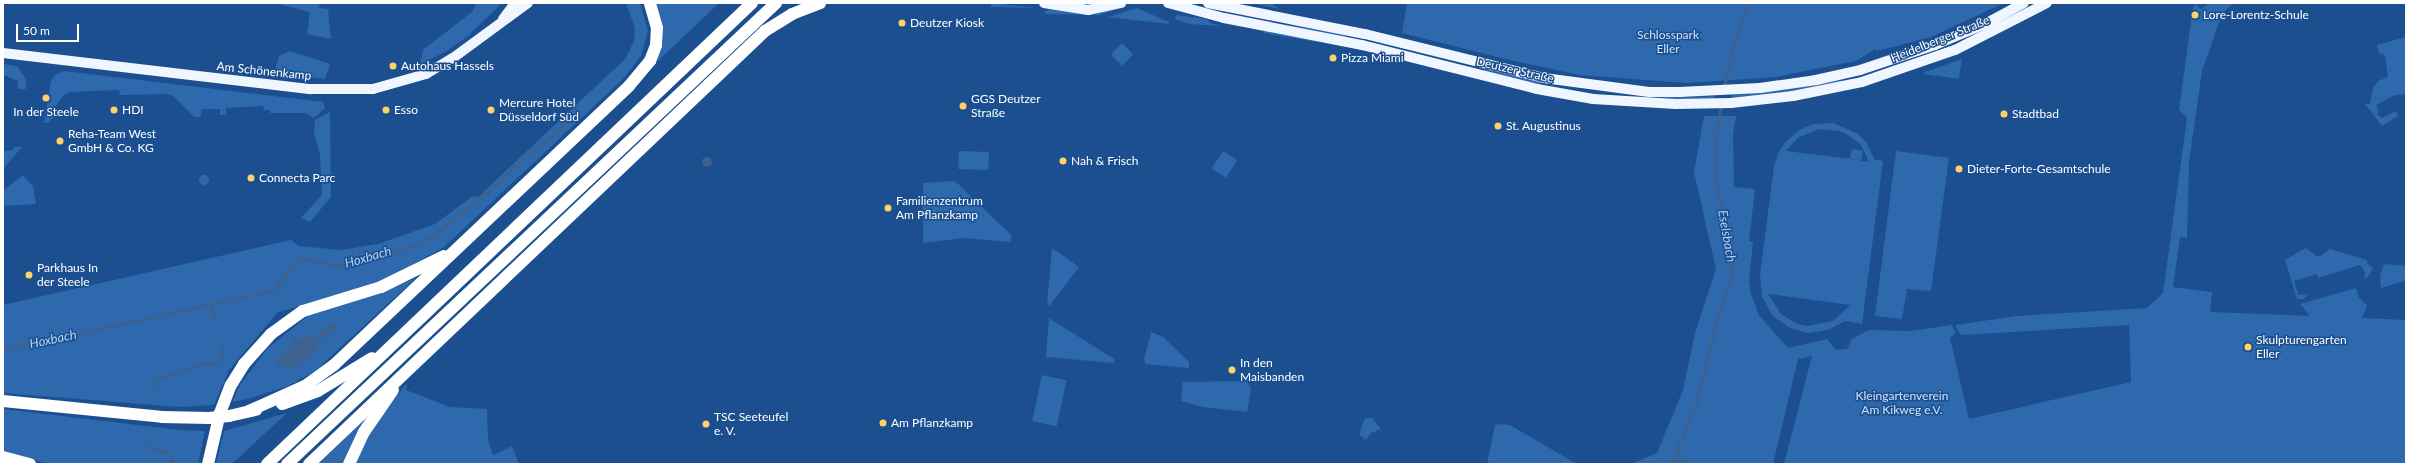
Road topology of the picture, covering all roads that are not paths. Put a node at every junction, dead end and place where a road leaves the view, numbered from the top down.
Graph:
1 (515, 3) edge
2 (528, 3) edge
3 (650, 3) edge
4 (752, 3) edge
5 (776, 3) edge
6 (780, 3) edge
7 (820, 3) edge
8 (1044, 3) edge
9 (1121, 3) edge
10 (1168, 3) edge
11 (1208, 3) edge
12 (2024, 3) edge
13 (2047, 3) edge
14 (503, 19) junction
15 (765, 31) junction
16 (3, 53) edge
17 (1860, 70) joint
18 (1862, 82) joint
19 (471, 236) junction
20 (387, 350) junction
21 (409, 368) junction
22 (3, 401) edge
23 (249, 411) junction
24 (3, 457) edge
25 (30, 464) edge
26 (208, 464) edge
27 (266, 464) edge
28 (287, 464) edge
29 (309, 464) edge
30 (349, 464) edge

1 - 14 main road, Am Schönenkamp
2 - 14 main road, Am Schönenkamp
3 - 19 highway
4 - 20 highway
5 - 28 highway
6 - 15 highway
7 - 15 highway
8 - 9 main road
10 - 18 main road, Deutzer Straße
11 - 17 main road, Deutzer Straße
12 - 17 main road, Heidelberger Straße
13 - 18 main road, Heidelberger Straße
14 - 16 main road, Am Schönenkamp
15 - 21 highway
19 - 23 highway
19 - 26 highway
20 - 23 highway
20 - 27 highway
21 - 29 highway
21 - 30 highway
22 - 23 highway, bridge
24 - 25 highway

